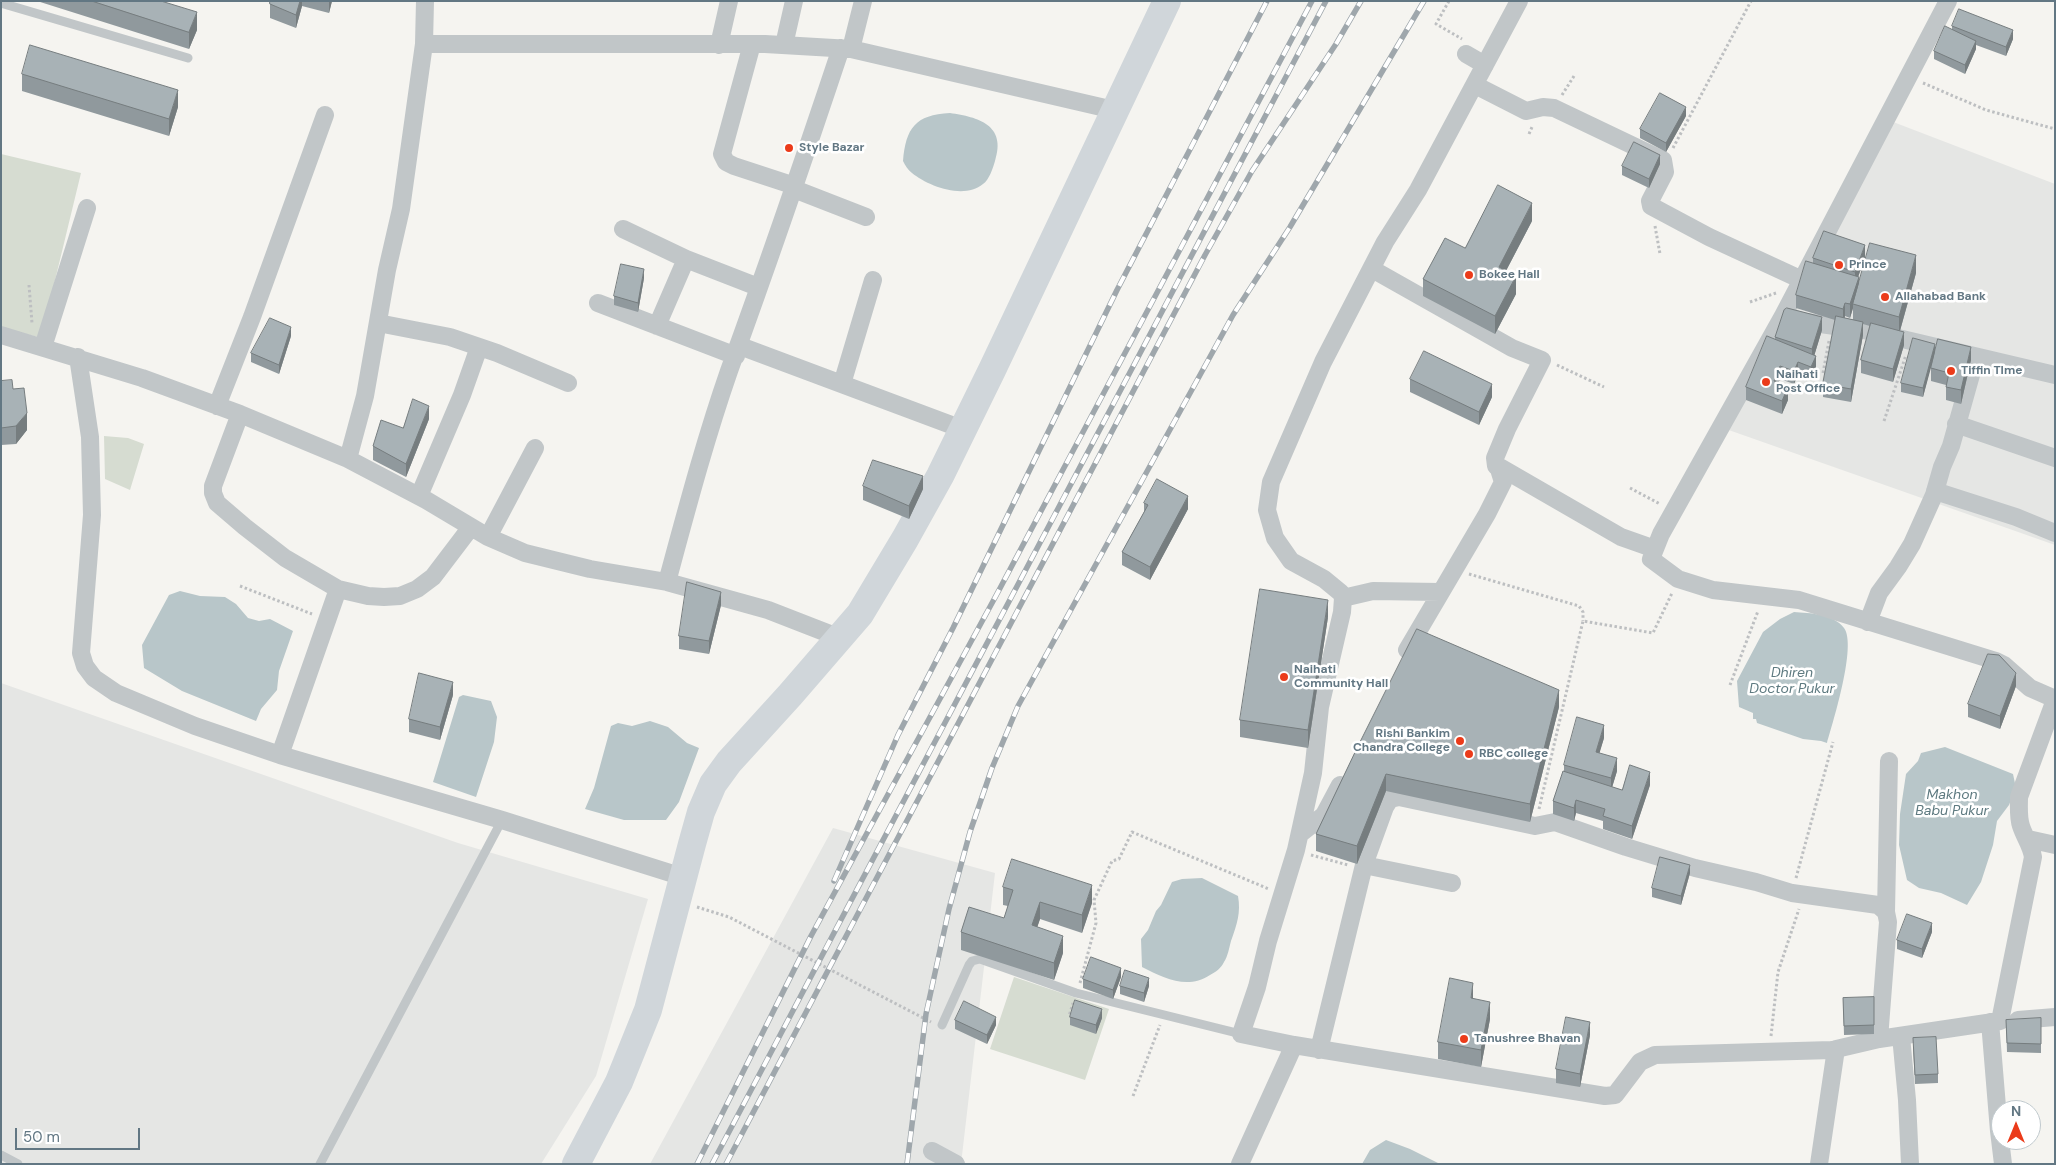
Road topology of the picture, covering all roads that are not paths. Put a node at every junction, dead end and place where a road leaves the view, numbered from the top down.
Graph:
1 (425, 1) edge
2 (729, 1) edge
3 (794, 1) edge
4 (863, 1) edge
5 (1167, 1) edge
6 (1519, 1) edge
7 (1948, 1) edge
8 (1, 2) edge
9 (424, 44) junction
10 (752, 44) junction
11 (719, 45) junction
12 (784, 45) junction
13 (846, 49) junction
14 (1466, 54) road end
15 (188, 58) dead end
16 (1485, 65) junction
17 (1475, 85) junction
18 (1114, 110) junction
19 (325, 115) dead end
20 (794, 188) junction
21 (87, 208) dead end
22 (866, 217) dead end
23 (623, 229) dead end
24 (686, 259) junction
25 (1372, 269) junction
26 (873, 280) dead end
27 (1802, 280) junction
28 (758, 287) junction
29 (598, 303) dead end
30 (1783, 316) junction
31 (378, 323) junction
32 (657, 326) junction
33 (1, 335) edge
34 (38, 345) junction
35 (479, 347) junction
36 (738, 351) junction
37 (78, 357) junction
38 (1976, 357) junction
39 (2055, 375) edge
40 (568, 382) dead end
41 (842, 384) junction
42 (217, 406) junction
43 (240, 414) junction
44 (1956, 424) junction
45 (962, 429) junction
46 (535, 448) dead end
47 (2055, 458) edge
48 (348, 459) junction
49 (1498, 466) junction
50 (1935, 491) junction
51 (419, 496) junction
52 (471, 527) junction
53 (2055, 533) edge
54 (488, 537) junction
55 (1655, 549) junction
56 (667, 582) junction
57 (338, 589) junction
58 (1440, 592) junction
59 (1343, 598) junction
60 (1868, 622) junction
61 (840, 638) junction
62 (1400, 664) edge
63 (2055, 699) edge
64 (280, 755) junction
65 (1889, 761) dead end
66 (1349, 766) edge
67 (502, 820) junction
68 (2028, 839) junction
69 (1298, 842) junction
70 (2055, 846) edge
71 (1363, 867) junction
72 (1452, 884) dead end
73 (680, 889) junction
74 (1886, 912) junction
75 (2055, 1017) edge
76 (1995, 1022) junction
77 (942, 1026) dead end
78 (1241, 1034) junction
79 (1902, 1036) junction
80 (1879, 1039) junction
81 (1294, 1046) junction
82 (1836, 1049) junction
83 (1319, 1050) junction
84 (932, 1151) dead end
85 (1, 1155) edge
86 (18, 1164) edge
87 (320, 1164) edge
88 (576, 1164) edge
89 (956, 1164) edge
90 (1240, 1164) edge
91 (1819, 1164) edge
92 (1910, 1164) edge
93 (2003, 1164) edge

1 - 9 street
2 - 11 street
3 - 12 street
4 - 13 street
5 - 18 main road
6 - 16 street
7 - 27 street
8 - 15 lane
9 - 11 street
9 - 31 street
10 - 11 street
10 - 12 street
10 - 20 street
12 - 13 street
13 - 18 street
13 - 20 street
14 - 16 street
16 - 17 street
17 - 25 street
17 - 27 street
18 - 45 main road
19 - 42 street
20 - 22 street
20 - 28 street
21 - 34 street
23 - 24 street
24 - 28 street
24 - 32 street
25 - 49 street
25 - 59 street
26 - 41 street
27 - 30 street
28 - 36 street
29 - 32 street
30 - 38 street
30 - 55 street
31 - 35 street
31 - 48 street
32 - 36 street
33 - 34 street
34 - 37 street
35 - 40 street
35 - 51 street
36 - 41 street
36 - 56 street
37 - 42 street
37 - 64 street
38 - 39 street
38 - 44 street
41 - 45 street
42 - 43 street
43 - 48 street
43 - 57 street
44 - 47 street
44 - 50 street
45 - 61 main road
46 - 54 street
48 - 51 street
49 - 55 street
49 - 58 street
50 - 53 street
50 - 60 street
51 - 52 street
52 - 54 street
52 - 57 street
54 - 56 street
55 - 60 street
56 - 61 street
57 - 64 street
58 - 59 street
58 - 62 street
59 - 69 street
60 - 63 street
61 - 73 main road
63 - 68 street
64 - 67 street
65 - 74 street
66 - 69 street
67 - 73 street
67 - 87 lane
68 - 70 street
68 - 76 street
69 - 78 street
71 - 72 street
71 - 74 street
71 - 83 street
73 - 88 main road
74 - 80 street
75 - 76 street
76 - 79 street
76 - 93 street
77 - 78 lane
78 - 81 street
79 - 80 street
79 - 92 street
80 - 82 street
81 - 83 street
81 - 90 street
82 - 83 street
82 - 91 street
84 - 89 street
85 - 86 lane

